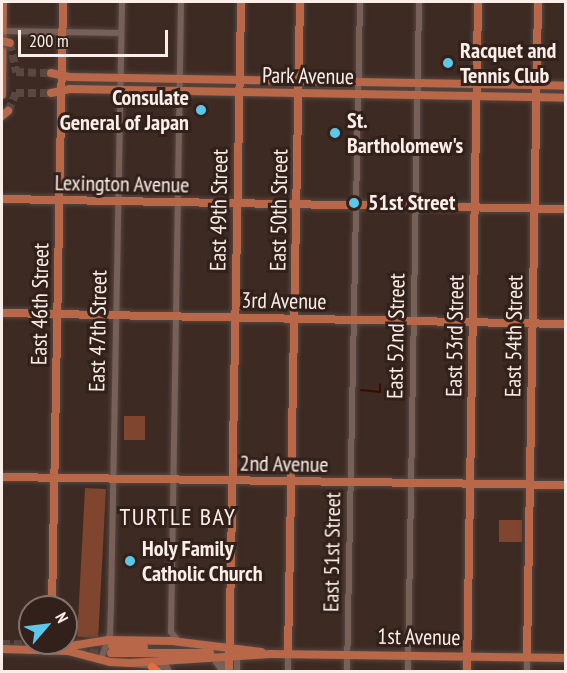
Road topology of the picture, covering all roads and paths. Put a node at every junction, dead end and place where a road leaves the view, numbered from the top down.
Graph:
1 (3, 2) edge
2 (63, 2) edge
3 (122, 2) edge
4 (181, 2) edge
5 (241, 2) edge
6 (300, 2) edge
7 (360, 2) edge
8 (419, 2) edge
9 (478, 2) edge
10 (538, 2) edge
11 (2, 31) edge
12 (63, 32) junction
13 (121, 33) junction
14 (51, 73) tunnel mouth
15 (62, 75) junction
16 (121, 78) junction
17 (181, 79) junction
18 (240, 80) junction
19 (299, 81) junction
20 (359, 82) junction
21 (419, 83) junction
22 (477, 84) junction
23 (537, 85) junction
24 (566, 86) edge
25 (121, 90) junction
26 (61, 91) junction
27 (181, 91) junction
28 (240, 92) junction
29 (51, 93) tunnel mouth
30 (298, 93) junction
31 (359, 94) junction
32 (2, 95) edge
33 (418, 96) junction
34 (477, 97) junction
35 (536, 98) junction
36 (566, 98) edge
37 (2, 199) edge
38 (59, 200) junction
39 (118, 201) junction
40 (178, 203) junction
41 (237, 203) junction
42 (297, 204) junction
43 (356, 206) junction
44 (416, 207) junction
45 (475, 208) junction
46 (534, 209) junction
47 (566, 209) edge
48 (2, 313) edge
49 (57, 314) junction
50 (117, 315) junction
51 (176, 316) junction
52 (235, 318) junction
53 (295, 319) junction
54 (354, 320) junction
55 (415, 321) junction
56 (473, 322) junction
57 (533, 323) junction
58 (566, 324) edge
59 (2, 477) edge
60 (55, 478) junction
61 (113, 479) junction
62 (173, 480) junction
63 (232, 481) junction
64 (292, 482) junction
65 (351, 483) junction
66 (411, 483) junction
67 (470, 484) junction
68 (529, 486) junction
69 (566, 486) edge
70 (52, 595) edge
71 (179, 642) junction
72 (78, 646) edge
73 (110, 646) junction
74 (18, 648) edge
75 (2, 649) edge
76 (232, 652) junction
77 (78, 653) edge
78 (288, 654) junction
79 (348, 654) junction
80 (408, 655) junction
81 (468, 656) junction
82 (527, 657) junction
83 (566, 658) edge
84 (101, 659) junction
85 (130, 663) junction
86 (155, 670) edge
87 (169, 672) edge
88 (226, 672) edge
89 (237, 672) edge
90 (288, 672) edge
91 (347, 672) edge
92 (408, 672) edge
93 (467, 672) edge
94 (527, 672) edge

1 - 11 main road
2 - 12 main road, East 46th Street
3 - 13 street, East 47th Street
4 - 17 street
5 - 18 main road, East 49th Street
6 - 19 main road, East 50th Street
7 - 20 street, East 51st Street
8 - 21 street, East 52nd Street
9 - 22 main road, East 53rd Street
10 - 23 main road, East 54th Street
11 - 12 street
11 - 32 main road
12 - 13 street
12 - 15 main road, East 46th Street
13 - 16 street, East 47th Street
14 - 15 main road, Park Avenue
15 - 16 main road, Park Avenue
15 - 26 main road, East 46th Street
16 - 17 main road, Park Avenue
16 - 25 street, East 47th Street
17 - 18 main road, Park Avenue
17 - 27 street
18 - 19 main road, Park Avenue
18 - 28 main road, East 49th Street
19 - 20 main road, Park Avenue
19 - 30 main road, East 50th Street
20 - 21 main road, Park Avenue
20 - 31 street, East 51st Street
21 - 22 main road, Park Avenue
21 - 33 street, East 52nd Street
22 - 23 main road, Park Avenue
22 - 34 main road, East 53rd Street
23 - 24 main road, Park Avenue
23 - 35 main road, East 54th Street
25 - 26 main road, Park Avenue
25 - 27 main road, Park Avenue
25 - 39 street, East 47th Street
26 - 29 main road, Park Avenue
26 - 38 main road, East 46th Street
27 - 28 main road, Park Avenue
27 - 40 street
28 - 30 main road, Park Avenue
28 - 41 main road, East 49th Street
30 - 31 main road, Park Avenue
30 - 42 main road, East 50th Street
31 - 33 main road, Park Avenue
31 - 43 street, East 51st Street
33 - 34 main road, Park Avenue
33 - 44 street, East 52nd Street
34 - 35 main road, Park Avenue
34 - 45 main road, East 53rd Street
35 - 36 main road, Park Avenue
35 - 46 main road, East 54th Street
37 - 38 main road, Lexington Avenue
38 - 39 main road, Lexington Avenue
38 - 49 main road, East 46th Street
39 - 40 main road, Lexington Avenue
39 - 50 street, East 47th Street
40 - 41 main road, Lexington Avenue
40 - 51 street
41 - 42 main road, Lexington Avenue
41 - 52 main road, East 49th Street
42 - 43 main road, Lexington Avenue
42 - 53 main road, East 50th Street
43 - 44 main road, Lexington Avenue
43 - 54 street, East 51st Street
44 - 45 main road, Lexington Avenue
44 - 55 street, East 52nd Street
45 - 46 main road, Lexington Avenue
45 - 56 main road, East 53rd Street
46 - 47 main road, Lexington Avenue
46 - 57 main road, East 54th Street
48 - 49 main road, 3rd Avenue
49 - 50 main road, 3rd Avenue
49 - 60 main road, East 46th Street
50 - 51 main road, 3rd Avenue
50 - 61 street, East 47th Street
51 - 52 main road, 3rd Avenue
51 - 62 street
52 - 53 main road, 3rd Avenue
52 - 63 main road, East 49th Street
53 - 54 main road, 3rd Avenue
53 - 64 main road, East 50th Street
54 - 55 main road, 3rd Avenue
54 - 65 street, East 51st Street
55 - 56 main road, 3rd Avenue
55 - 66 street, East 52nd Street
56 - 57 main road, 3rd Avenue
56 - 67 main road, East 53rd Street
57 - 58 main road, 3rd Avenue
57 - 68 main road, East 54th Street
59 - 60 main road, 2nd Avenue
60 - 61 main road, 2nd Avenue
60 - 70 main road, East 46th Street
61 - 62 main road, 2nd Avenue
61 - 73 street, East 47th Street
62 - 63 main road, 2nd Avenue
62 - 71 street
63 - 64 main road, 2nd Avenue
63 - 76 main road, East 49th Street
64 - 65 main road, 2nd Avenue
64 - 78 main road, East 50th Street
65 - 66 main road, 2nd Avenue
65 - 79 street, East 51st Street
66 - 67 main road, 2nd Avenue
66 - 80 street, East 52nd Street
67 - 68 main road, 2nd Avenue
67 - 81 main road, East 53rd Street
68 - 69 main road, 2nd Avenue
68 - 82 main road, East 54th Street
71 - 73 main road, 1st Avenue
71 - 76 main road, 1st Avenue
72 - 73 main road, 1st Avenue
73 - 76 main road
73 - 84 street, East 47th Street
74 - 75 main road, 1st Avenue
76 - 78 main road, 1st Avenue
76 - 85 main road, 1st Avenue
76 - 88 main road, East 49th Street
76 - 89 street
77 - 84 main road, 1st Avenue
78 - 79 main road, 1st Avenue
78 - 90 street, East 50th Street
79 - 80 main road, 1st Avenue
79 - 91 street, East 51st Street
80 - 81 main road, 1st Avenue
80 - 92 street, East 52nd Street
81 - 82 main road, 1st Avenue
81 - 93 main road, East 53rd Street
82 - 83 main road, 1st Avenue
82 - 94 street, East 54th Street
84 - 85 main road, 1st Avenue
85 - 86 street
86 - 87 street

